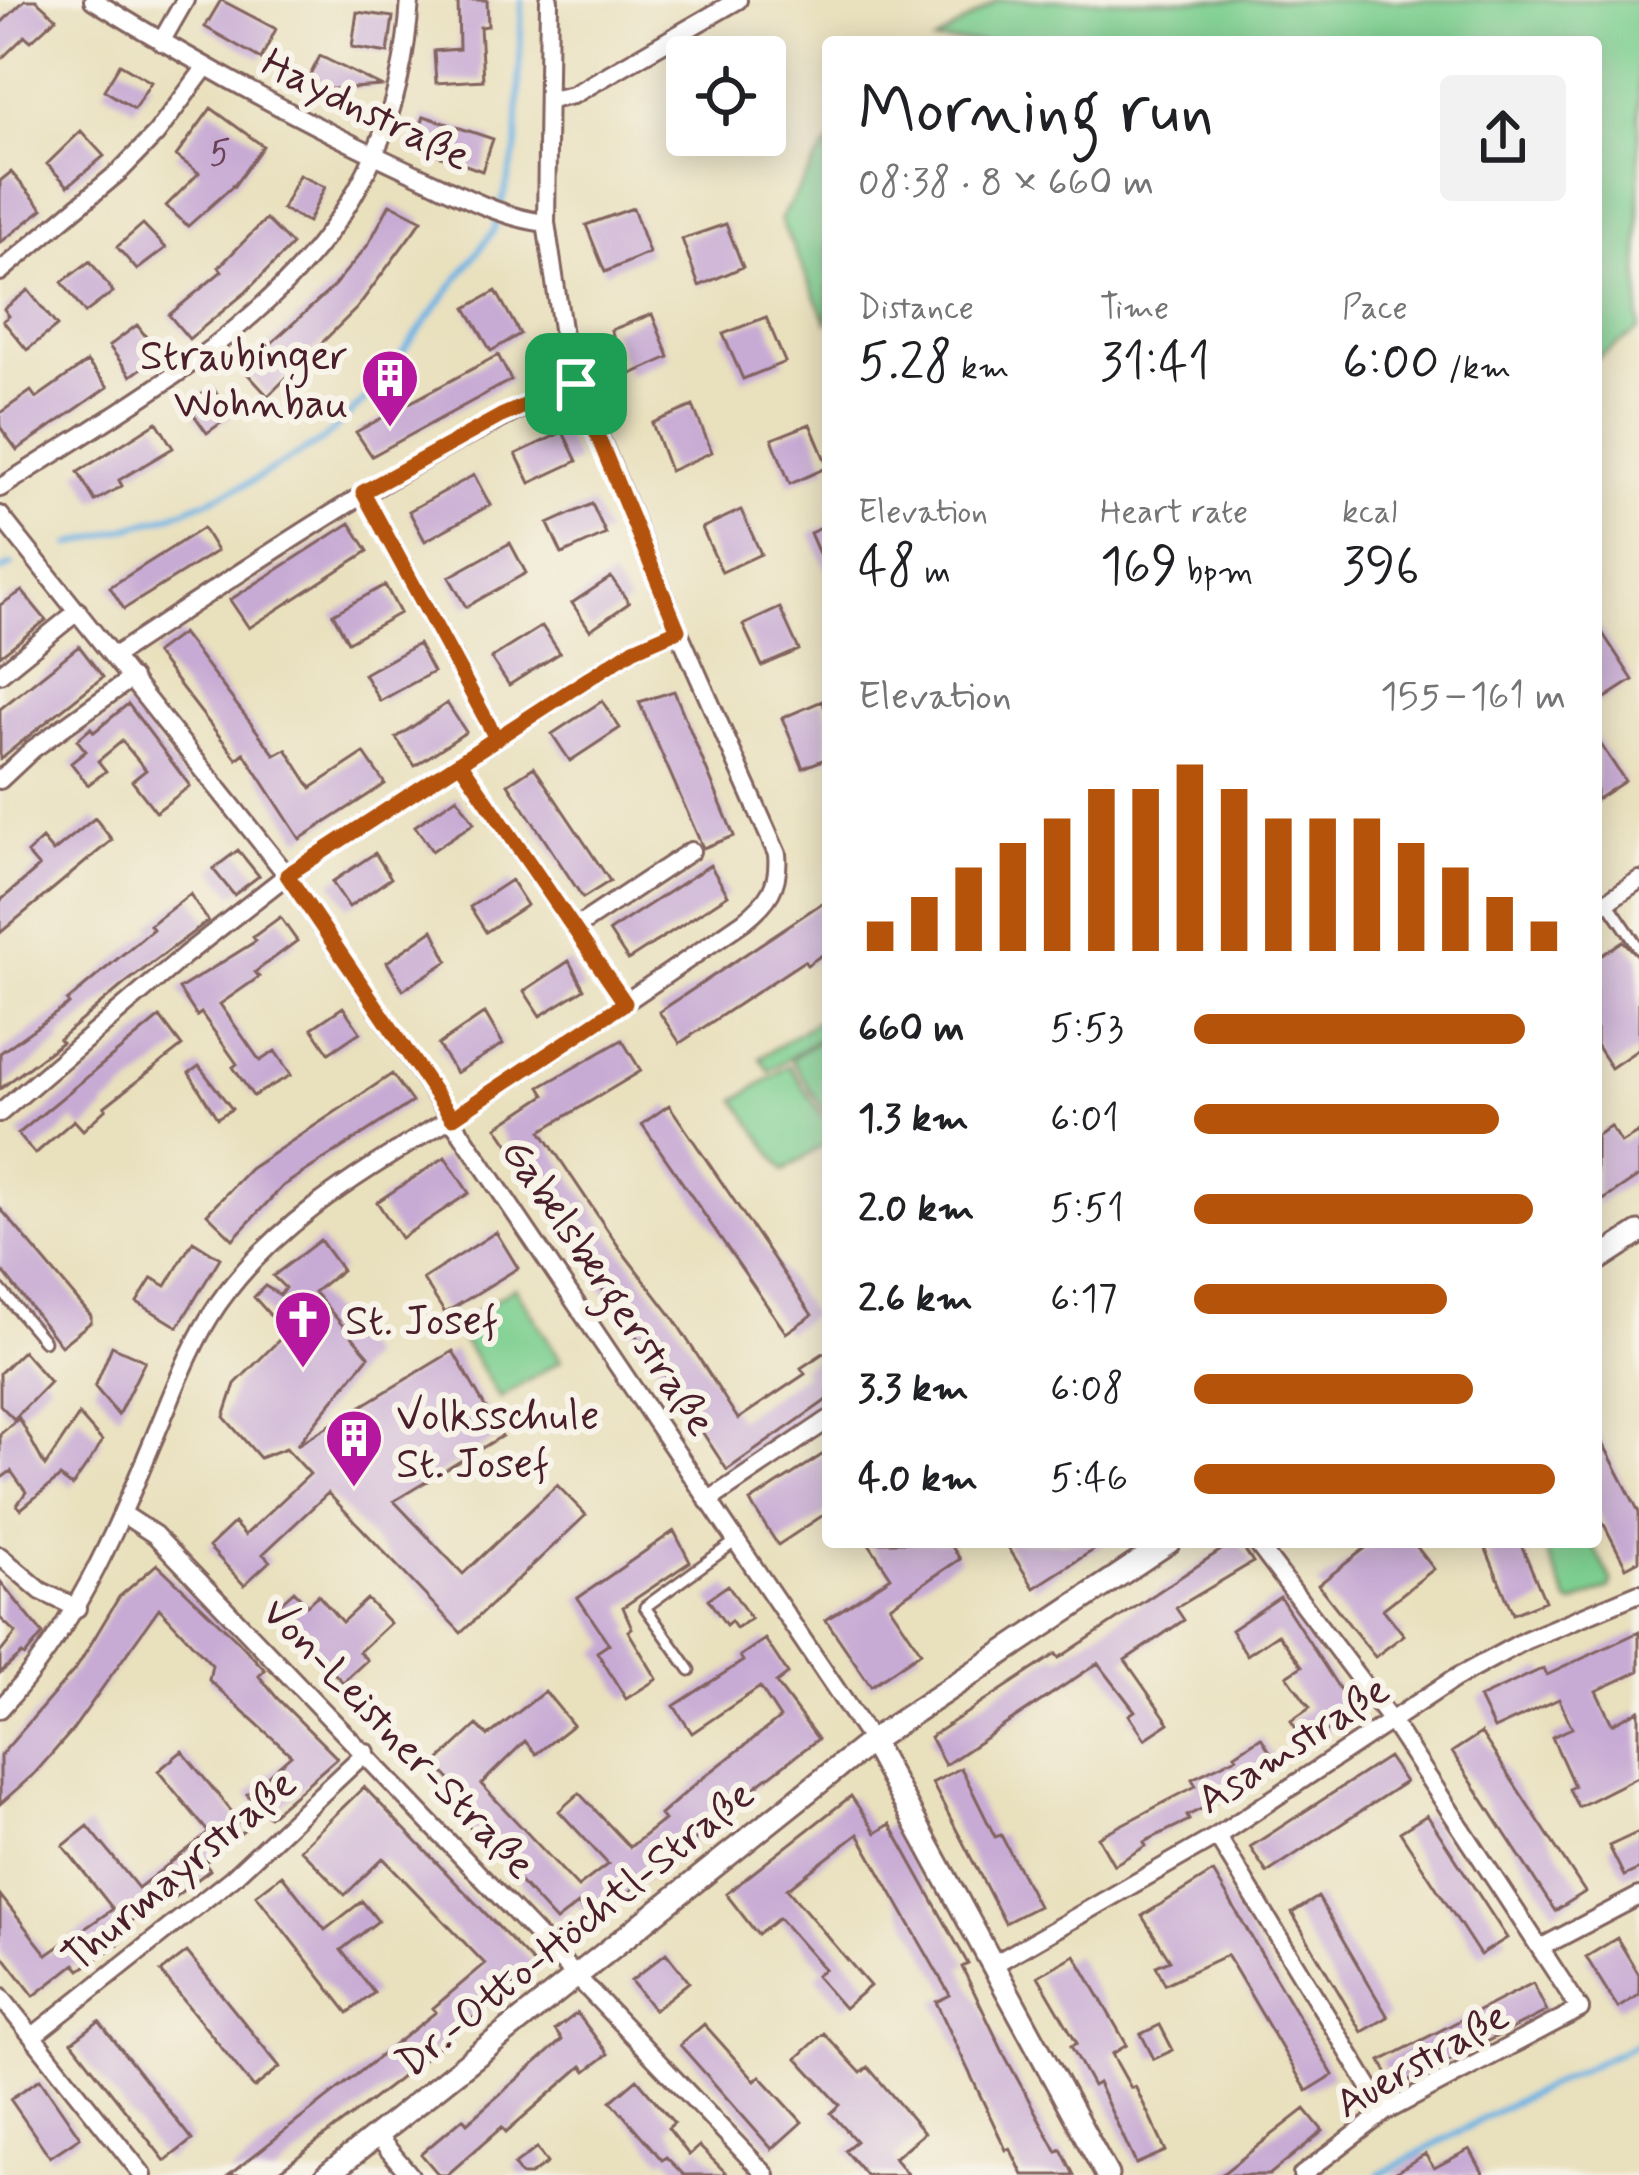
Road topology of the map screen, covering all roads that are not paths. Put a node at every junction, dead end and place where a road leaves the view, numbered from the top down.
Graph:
1 (93, 0) edge
2 (185, 0) edge
3 (410, 0) edge
4 (549, 0) edge
5 (738, 0) edge
6 (161, 42) junction
7 (205, 68) junction
8 (549, 100) junction
9 (374, 155) junction
10 (546, 223) junction
11 (0, 272) edge
12 (576, 384) junction
13 (0, 488) edge
14 (363, 492) junction
15 (0, 515) edge
16 (78, 611) junction
17 (678, 630) junction
18 (114, 656) junction
19 (0, 674) edge
20 (132, 678) junction
21 (496, 738) junction
22 (460, 762) junction
23 (0, 780) edge
24 (692, 851) dead end
25 (287, 875) junction
26 (1639, 880) edge
27 (1602, 905) edge
28 (574, 928) junction
29 (1639, 948) edge
30 (625, 1003) junction
31 (0, 1113) edge
32 (452, 1118) junction
33 (1639, 1233) edge
34 (1602, 1257) edge
35 (0, 1289) edge
36 (44, 1341) dead end
37 (822, 1424) edge
38 (708, 1501) junction
39 (123, 1514) junction
40 (736, 1541) junction
41 (1160, 1548) edge
42 (1261, 1548) edge
43 (0, 1556) edge
44 (1639, 1593) edge
45 (77, 1608) junction
46 (690, 1670) dead end
47 (0, 1709) edge
48 (1391, 1721) junction
49 (871, 1741) junction
50 (366, 1752) junction
51 (1217, 1836) junction
52 (1639, 1896) edge
53 (1540, 1948) junction
54 (992, 1966) junction
55 (576, 1974) junction
56 (0, 1996) edge
57 (33, 2036) junction
58 (1385, 2112) junction
59 (377, 2136) junction
60 (143, 2175) edge
61 (327, 2175) edge
62 (410, 2175) edge
63 (766, 2175) edge
64 (1107, 2175) edge
65 (1302, 2175) edge

1 - 6 street, Haydnstraße
2 - 6 street
3 - 9 street
4 - 8 street
5 - 8 street
6 - 7 street, Haydnstraße
7 - 9 street, Haydnstraße
7 - 11 street
8 - 10 street
9 - 10 street, Haydnstraße
9 - 13 street
10 - 12 street
12 - 14 street
12 - 17 street
14 - 18 street
14 - 21 street
15 - 16 street, Gabelsbergerstraße
16 - 18 street, Gabelsbergerstraße
16 - 19 street
17 - 21 street
17 - 30 street
18 - 20 street, Gabelsbergerstraße
20 - 23 street
20 - 25 street, Gabelsbergerstraße
21 - 22 street
22 - 25 street
22 - 28 street
24 - 28 street
25 - 31 street
25 - 32 street, Gabelsbergerstraße
26 - 27 street
27 - 29 lane
28 - 30 street
30 - 32 street
32 - 38 street, Gabelsbergerstraße
32 - 39 street
33 - 34 street
35 - 36 lane
37 - 38 street
38 - 40 street, Gabelsbergerstraße
39 - 45 street
39 - 50 street, Von-Leistner-Straße
40 - 46 lane
40 - 49 street, Gabelsbergerstraße
41 - 49 street, Dr.-Otto-Höchtl-Straße
42 - 48 street
43 - 45 street
44 - 48 street, Asamstraße
45 - 47 street
48 - 51 street, Asamstraße
48 - 53 street
49 - 54 street, Gabelsbergerstraße
49 - 55 street, Dr.-Otto-Höchtl-Straße
50 - 55 street, Von-Leistner-Straße
50 - 57 street, Thurmayrstraße
51 - 54 street, Asamstraße
51 - 58 street
52 - 53 street
53 - 58 street, Auerstraße
54 - 64 street, Gabelsbergerstraße
55 - 59 street, Dr.-Otto-Höchtl-Straße
55 - 63 street, Von-Leistner-Straße
56 - 57 street
57 - 60 street
58 - 65 street, Auerstraße
59 - 61 street, Dr.-Otto-Höchtl-Straße
59 - 62 street

